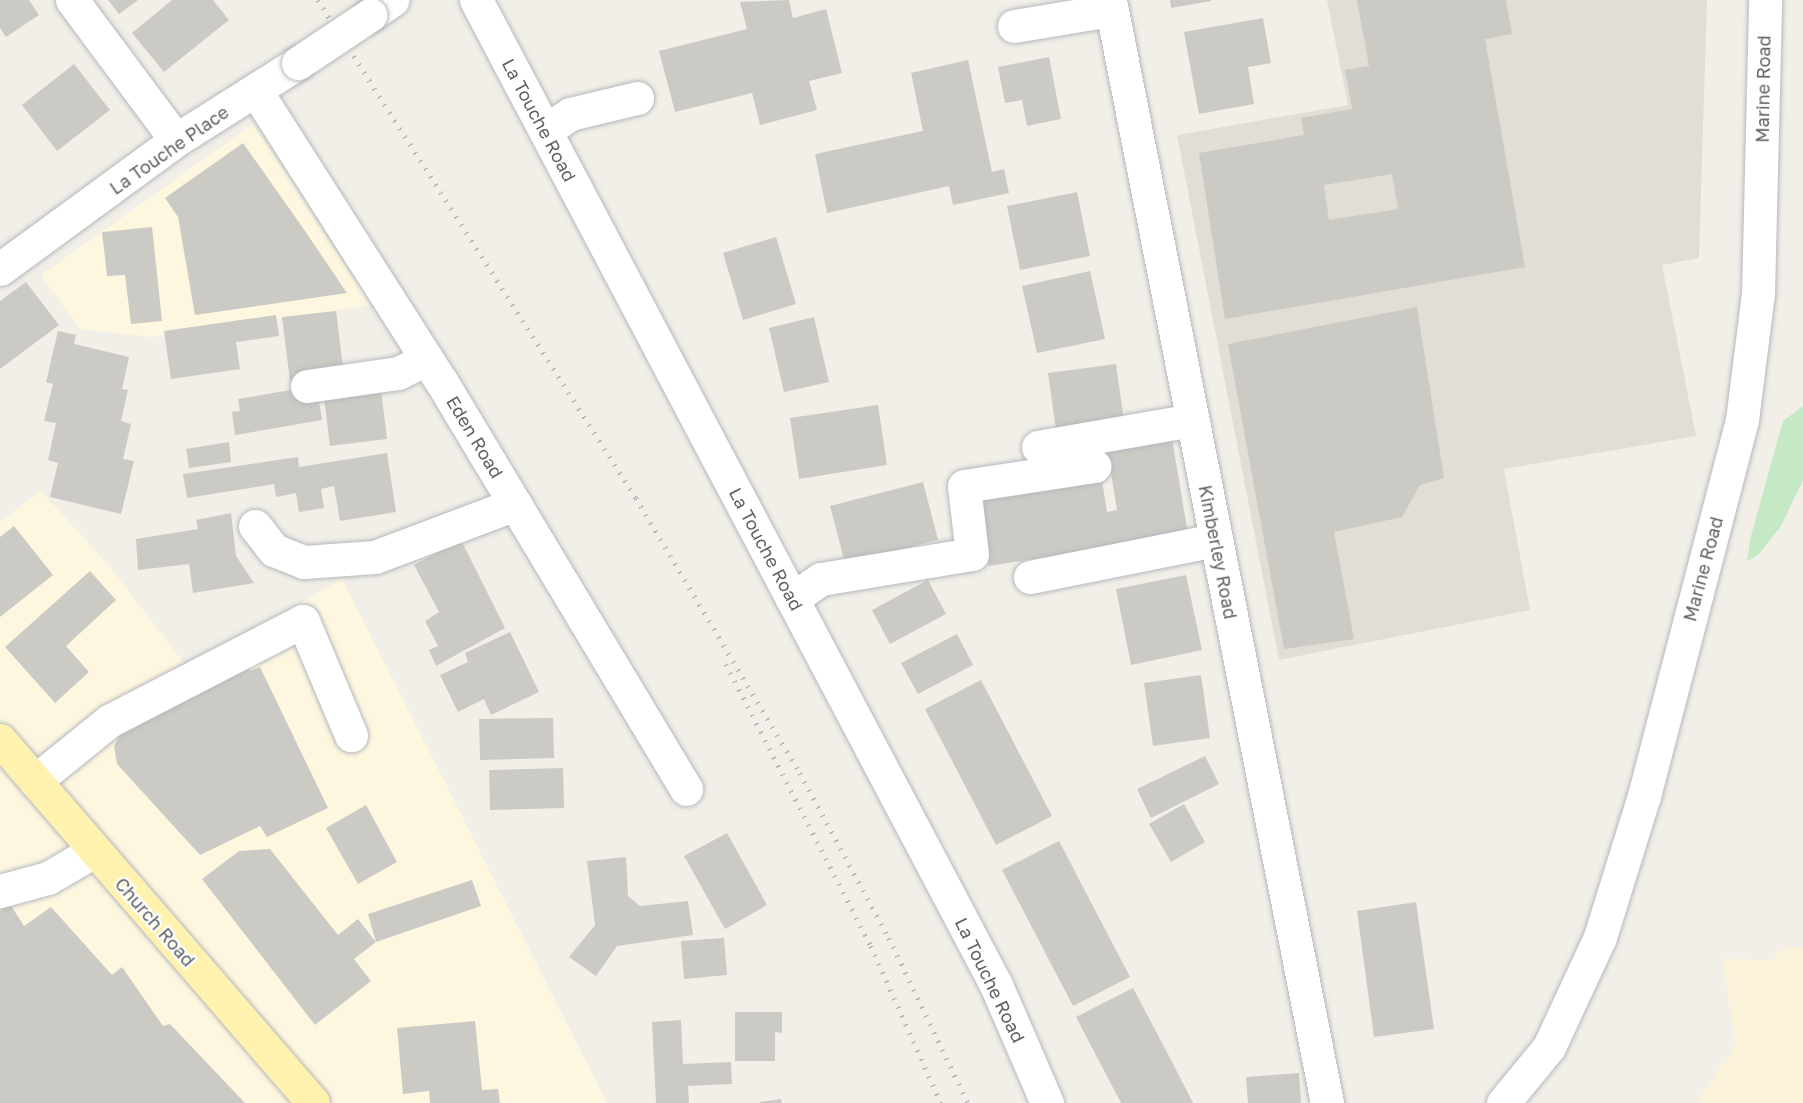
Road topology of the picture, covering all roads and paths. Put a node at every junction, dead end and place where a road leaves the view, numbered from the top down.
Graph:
1 (72, 0) edge
2 (476, 0) edge
3 (1765, 0) edge
4 (1110, 5) edge
5 (381, 7) edge
6 (1014, 26) dead end
7 (256, 91) junction
8 (638, 98) dead end
9 (545, 131) junction
10 (176, 140) junction
11 (0, 269) edge
12 (427, 359) junction
13 (307, 386) dead end
14 (1192, 420) junction
15 (1038, 447) dead end
16 (1094, 466) dead end
17 (515, 504) junction
18 (255, 526) dead end
19 (1216, 540) junction
20 (1030, 578) dead end
21 (792, 599) junction
22 (351, 735) dead end
23 (0, 740) edge
24 (34, 781) junction
25 (686, 789) dead end
26 (94, 851) junction
27 (0, 891) edge
28 (313, 1103) edge
29 (1047, 1103) edge
30 (1327, 1103) edge
31 (1503, 1103) edge

1 - 10 street
2 - 9 street, La Touche Road
3 - 31 street, Marine Road
4 - 6 street
4 - 14 street, Kimberley Road
5 - 7 street, La Touche Place, bridge
7 - 10 street, La Touche Place
7 - 12 street, Eden Road
8 - 9 street
9 - 21 street, La Touche Road
10 - 11 street, La Touche Place
12 - 13 street
12 - 17 street, Eden Road
14 - 15 street
14 - 19 street, Kimberley Road
16 - 21 street
17 - 18 street
17 - 25 street, Eden Road
19 - 20 street
19 - 30 street, Kimberley Road
21 - 29 street, La Touche Road
22 - 24 street
23 - 24 main road, Church Road
24 - 26 main road, Church Road
26 - 27 street
26 - 28 main road, Church Road

